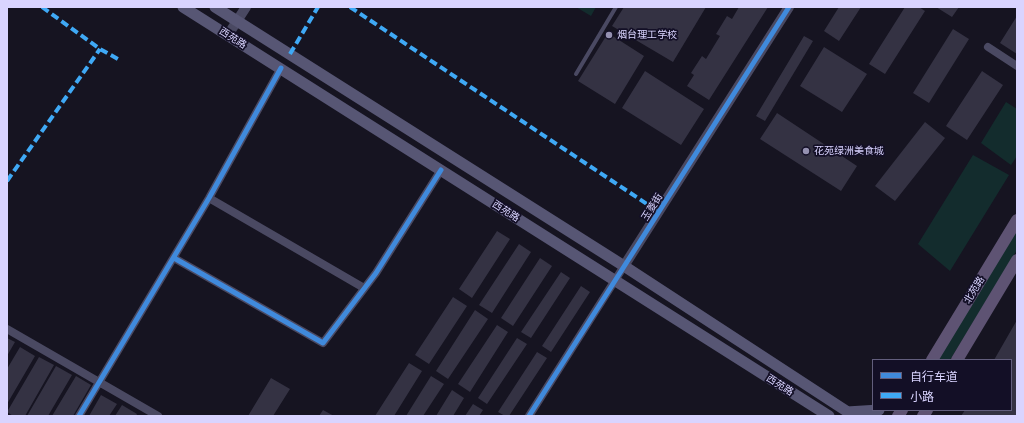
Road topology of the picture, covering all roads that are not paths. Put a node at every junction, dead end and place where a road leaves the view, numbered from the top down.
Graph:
1 (183, 7) edge
2 (215, 7) edge
3 (246, 7) edge
4 (616, 7) edge
5 (789, 7) edge
6 (237, 21) junction
7 (228, 35) junction
8 (988, 47) dead end
9 (1017, 66) edge
10 (281, 68) junction
11 (576, 74) dead end
12 (441, 170) junction
13 (209, 198) junction
14 (1017, 220) edge
15 (174, 258) junction
16 (1017, 260) edge
17 (624, 266) junction
18 (615, 280) junction
19 (364, 288) junction
20 (7, 329) edge
21 (933, 359) edge
22 (958, 359) edge
23 (99, 382) junction
24 (872, 411) edge
25 (850, 414) edge
26 (80, 416) edge
27 (158, 416) edge
28 (528, 416) edge
29 (829, 416) edge

1 - 7 main road, 西苑路
2 - 6 main road, 西苑路
3 - 6 street
4 - 11 lane
5 - 17 street, 玉菱街
6 - 7 street
6 - 17 main road, 西苑路
7 - 10 main road, 西苑路
8 - 9 street
10 - 12 main road, 西苑路
10 - 13 street
12 - 18 main road, 西苑路
12 - 19 street
13 - 15 street
13 - 19 street
14 - 21 main road, 北苑路
15 - 19 street
15 - 23 street
16 - 22 main road
17 - 18 street, 玉菱街
17 - 25 main road, 西苑路
18 - 28 street, 玉菱街
18 - 29 main road, 西苑路
20 - 23 street
23 - 26 street
23 - 27 street
24 - 25 main road

